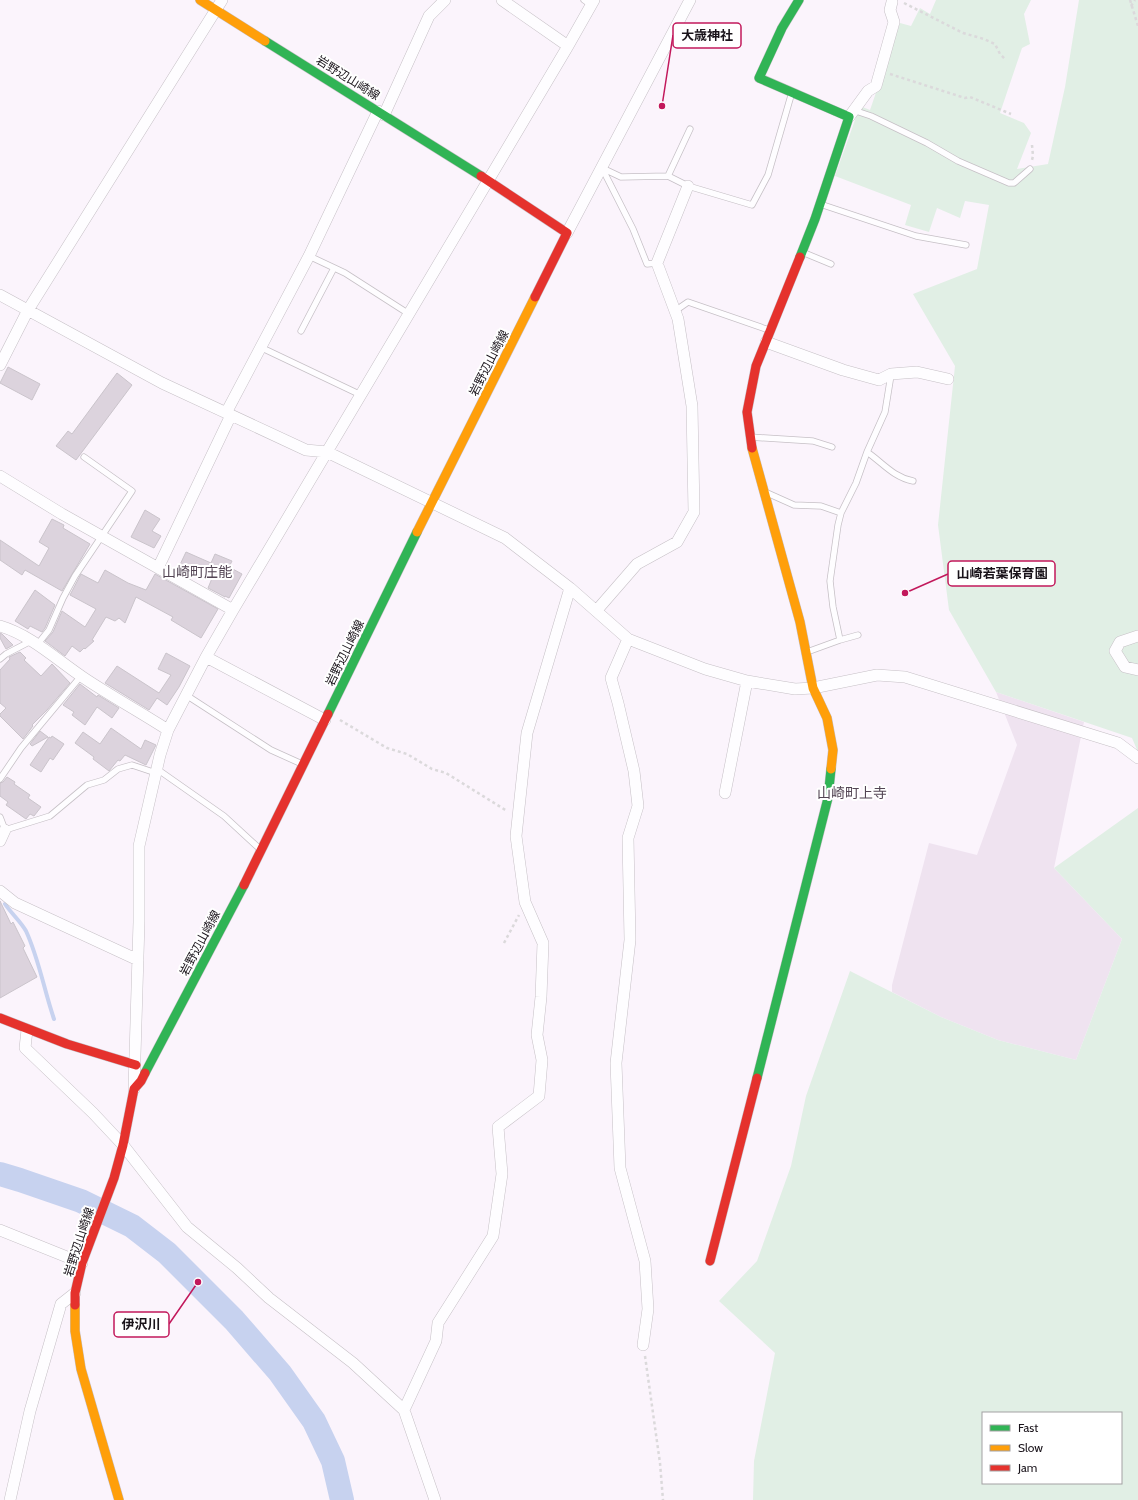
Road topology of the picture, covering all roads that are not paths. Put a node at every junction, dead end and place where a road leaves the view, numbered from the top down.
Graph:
1 (200, 0) edge
2 (222, 0) edge
3 (445, 0) edge
4 (502, 0) edge
5 (690, 0) edge
6 (799, 0) edge
7 (589, 2) edge
8 (892, 2) road end
9 (215, 10) junction
10 (568, 46) junction
11 (792, 92) junction
12 (381, 113) junction
13 (851, 113) junction
14 (690, 129) dead end
15 (602, 168) junction
16 (1030, 169) dead end
17 (668, 176) junction
18 (489, 181) junction
19 (688, 186) junction
20 (820, 204) junction
21 (567, 233) junction
22 (966, 245) dead end
23 (802, 252) junction
24 (309, 256) junction
25 (657, 263) junction
26 (831, 264) dead end
27 (334, 268) junction
28 (0, 296) edge
29 (28, 310) junction
30 (675, 311) junction
31 (409, 314) junction
32 (770, 330) junction
33 (301, 331) dead end
34 (766, 342) junction
35 (260, 347) junction
36 (0, 365) edge
37 (891, 374) junction
38 (948, 379) dead end
39 (361, 395) junction
40 (228, 414) junction
41 (750, 437) junction
42 (832, 446) dead end
43 (327, 452) junction
44 (867, 452) junction
45 (84, 457) dead end
46 (0, 476) edge
47 (913, 481) dead end
48 (764, 492) junction
49 (432, 502) junction
50 (841, 513) junction
51 (101, 536) junction
52 (158, 568) junction
53 (570, 588) junction
54 (233, 610) junction
55 (597, 610) junction
56 (0, 626) edge
57 (858, 635) dead end
58 (1138, 636) edge
59 (628, 639) junction
60 (840, 640) junction
61 (34, 643) junction
62 (806, 652) junction
63 (206, 656) junction
64 (0, 659) edge
65 (1138, 670) edge
66 (81, 676) junction
67 (747, 681) junction
68 (813, 688) junction
69 (186, 695) junction
70 (327, 717) junction
71 (168, 730) junction
72 (1138, 758) edge
73 (303, 764) junction
74 (157, 771) junction
75 (0, 778) edge
76 (725, 793) dead end
77 (0, 817) edge
78 (5, 830) junction
79 (0, 841) edge
80 (261, 850) junction
81 (0, 891) edge
82 (138, 960) junction
83 (0, 1018) edge
84 (27, 1030) junction
85 (136, 1065) junction
86 (134, 1089) junction
87 (123, 1145) junction
88 (0, 1230) edge
89 (84, 1260) junction
90 (710, 1260) dead end
91 (75, 1293) junction
92 (643, 1345) road end
93 (404, 1410) junction
94 (10, 1500) edge
95 (119, 1500) edge
96 (435, 1500) edge

1 - 9 main road, 岩野辺山崎線
2 - 9 street
3 - 12 street
4 - 10 street
5 - 15 street
6 - 11 main road
7 - 10 street
8 - 13 street
9 - 12 main road, 岩野辺山崎線
9 - 29 street
10 - 18 street
11 - 13 main road
11 - 19 lane
12 - 18 main road, 岩野辺山崎線
12 - 24 street
13 - 16 lane
13 - 20 main road
14 - 17 lane
15 - 17 lane
15 - 21 street
15 - 25 lane
17 - 19 lane
18 - 21 main road, 岩野辺山崎線
18 - 31 street
19 - 25 street
20 - 22 lane
20 - 23 main road
21 - 49 main road, 岩野辺山崎線
23 - 26 lane
23 - 32 main road
24 - 27 lane
24 - 35 street
25 - 30 street
27 - 31 lane
27 - 33 lane
28 - 29 street
29 - 36 street
29 - 40 street
30 - 32 lane
30 - 55 street
31 - 39 street
32 - 34 main road
34 - 37 street
34 - 41 main road
35 - 39 lane
35 - 40 street
37 - 38 street
37 - 44 lane
39 - 43 street
40 - 43 street
40 - 52 street
41 - 42 lane
41 - 48 main road
43 - 49 street
43 - 54 street
44 - 47 lane
44 - 50 lane
45 - 51 lane
46 - 51 street
48 - 50 lane
48 - 62 main road
49 - 53 street
49 - 70 main road, 岩野辺山崎線
50 - 60 lane
51 - 52 street
51 - 61 lane
52 - 54 street
53 - 55 street
53 - 93 street
54 - 63 street
55 - 59 street
56 - 61 street
57 - 60 lane
58 - 65 street
59 - 67 street
59 - 92 street
60 - 62 lane
61 - 64 lane
61 - 66 street
62 - 68 main road
63 - 69 street
63 - 70 street
66 - 71 street
66 - 75 lane
67 - 68 street
67 - 76 street
68 - 72 street
68 - 90 main road
69 - 71 street
69 - 73 lane
70 - 73 main road, 岩野辺山崎線
71 - 74 street
73 - 80 main road, 岩野辺山崎線
74 - 78 lane
74 - 80 lane
74 - 82 street
77 - 78 lane
78 - 79 street
80 - 86 main road, 岩野辺山崎線
81 - 82 street
82 - 85 street
83 - 84 main road
84 - 85 main road
84 - 87 street
85 - 86 street
86 - 87 main road, 岩野辺山崎線
87 - 89 main road, 岩野辺山崎線
87 - 93 street
88 - 89 street
89 - 91 main road, 岩野辺山崎線
91 - 94 street
91 - 95 main road, 岩野辺山崎線
93 - 96 street

